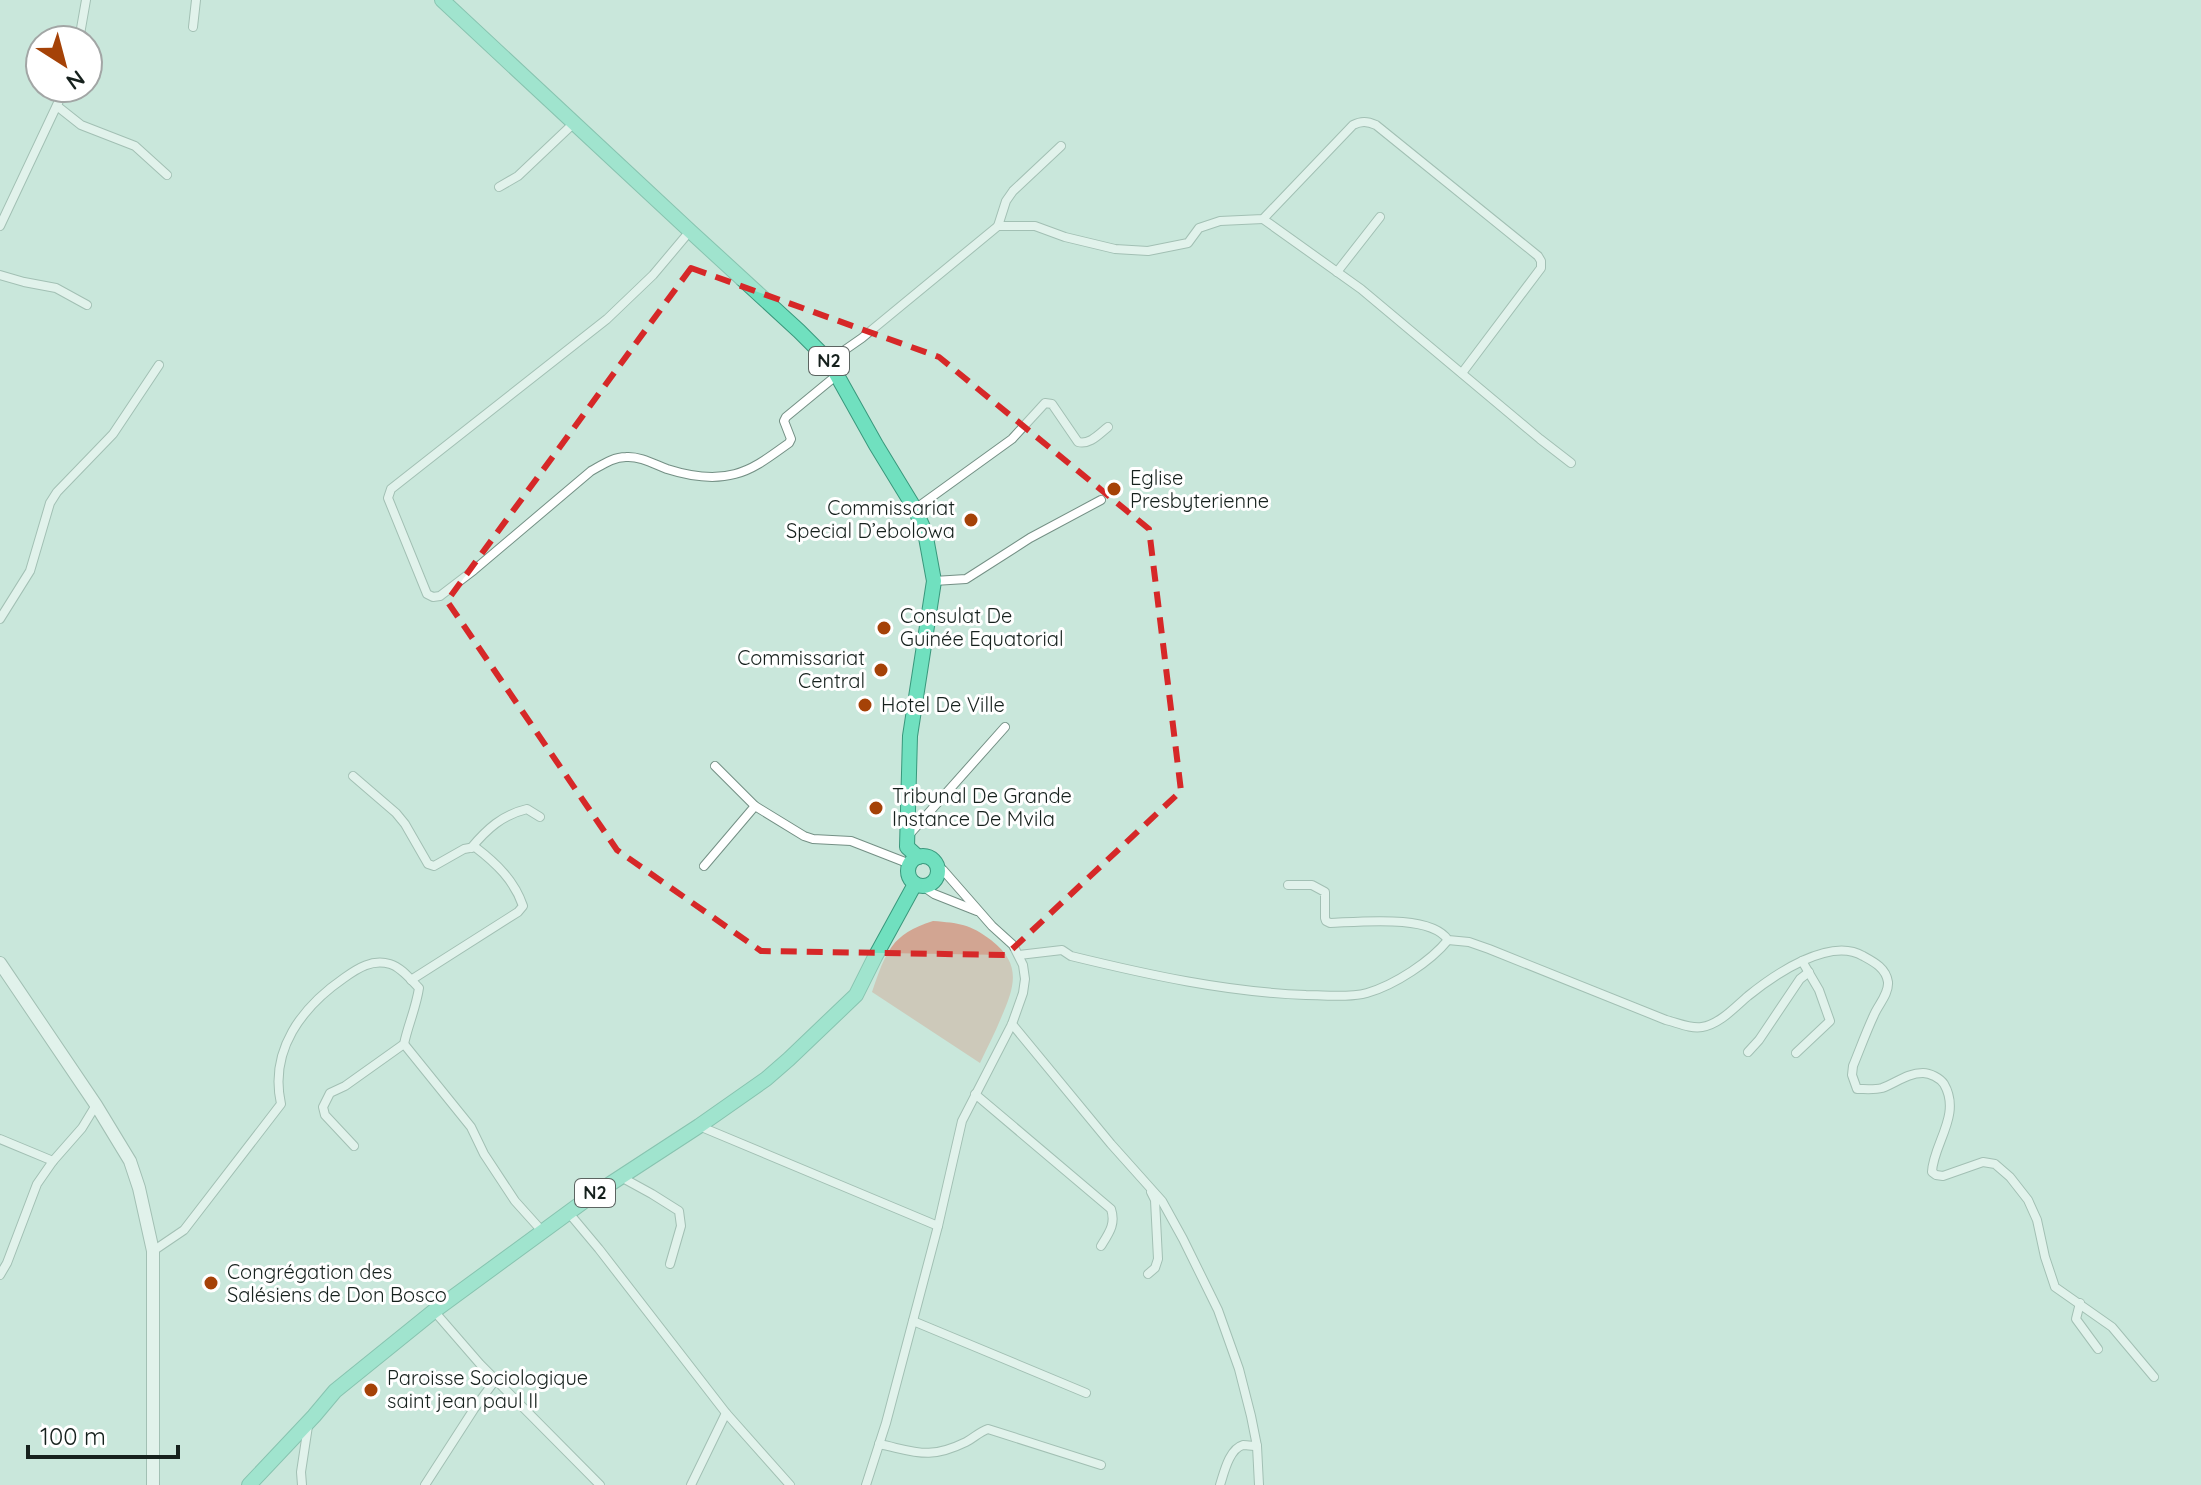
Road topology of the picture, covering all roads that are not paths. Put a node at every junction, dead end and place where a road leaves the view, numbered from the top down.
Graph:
1 (86, 0) edge
2 (196, 0) edge
3 (442, 0) edge
4 (82, 24) edge
5 (193, 27) dead end
6 (57, 106) joint
7 (574, 123) junction
8 (1061, 146) dead end
9 (167, 175) dead end
10 (499, 187) dead end
11 (1380, 217) dead end
12 (1263, 219) junction
13 (0, 226) edge
14 (998, 226) junction
15 (690, 231) junction
16 (1337, 272) junction
17 (0, 275) edge
18 (87, 305) dead end
19 (829, 361) junction
20 (159, 365) dead end
21 (1462, 373) junction
22 (837, 375) junction
23 (1108, 427) dead end
24 (1571, 463) dead end
25 (1101, 500) dead end
26 (915, 509) junction
27 (934, 581) junction
28 (0, 619) edge
29 (1005, 727) dead end
30 (715, 766) dead end
31 (353, 776) dead end
32 (755, 806) junction
33 (540, 817) dead end
34 (907, 837) junction
35 (471, 848) junction
36 (914, 860) junction
37 (704, 866) dead end
38 (937, 867) junction
39 (918, 884) junction
40 (1288, 885) dead end
41 (978, 911) junction
42 (1448, 940) junction
43 (1019, 955) junction
44 (1802, 961) junction
45 (0, 963) edge
46 (1809, 972) junction
47 (411, 980) junction
48 (1012, 1024) junction
49 (404, 1044) junction
50 (1748, 1052) dead end
51 (1796, 1053) dead end
52 (975, 1094) junction
53 (96, 1105) junction
54 (699, 1126) junction
55 (0, 1139) edge
56 (354, 1146) dead end
57 (53, 1161) junction
58 (620, 1177) junction
59 (1145, 1180) junction
60 (568, 1212) junction
61 (938, 1226) junction
62 (542, 1231) junction
63 (1101, 1246) dead end
64 (153, 1251) junction
65 (670, 1264) dead end
66 (1148, 1274) dead end
67 (0, 1275) edge
68 (2080, 1303) junction
69 (434, 1311) junction
70 (913, 1321) junction
71 (2098, 1349) dead end
72 (2154, 1377) dead end
73 (496, 1379) junction
74 (1086, 1393) dead end
75 (726, 1413) junction
76 (308, 1423) junction
77 (879, 1444) junction
78 (1257, 1446) junction
79 (1101, 1465) dead end
80 (153, 1485) edge
81 (249, 1485) edge
82 (302, 1485) edge
83 (425, 1485) edge
84 (600, 1485) edge
85 (691, 1485) edge
86 (790, 1485) edge
87 (866, 1485) edge
88 (1220, 1485) edge
89 (1259, 1485) edge

1 - 4 street
2 - 5 street
3 - 7 highway, N2
6 - 9 street
6 - 13 street
7 - 10 street
7 - 15 highway, N2
8 - 14 street
11 - 16 street
12 - 14 street
12 - 16 street
12 - 21 street
14 - 19 street
15 - 19 highway, N2
15 - 22 street
16 - 21 street
17 - 18 street
19 - 22 highway, N2
20 - 28 street
21 - 24 street
22 - 26 highway, N2
23 - 26 street
25 - 27 street
26 - 27 highway, N2
27 - 34 highway, N2
29 - 34 street
30 - 32 street
31 - 35 street
32 - 36 street
32 - 37 street
33 - 35 street
34 - 36 highway
35 - 47 street
36 - 38 highway
36 - 39 highway
38 - 39 highway, N2
38 - 41 street
39 - 41 street
39 - 54 highway, N2
40 - 42 street
41 - 43 street
42 - 43 street
42 - 44 street
43 - 48 street
44 - 46 street
44 - 68 street
45 - 53 main road
46 - 50 street
46 - 51 street
47 - 49 street
47 - 64 street
48 - 52 street
48 - 59 street
49 - 56 street
49 - 62 street
52 - 61 street
52 - 63 street
53 - 57 street
53 - 64 main road
54 - 58 highway, N2
54 - 61 street
55 - 57 street
57 - 67 street
58 - 60 highway, N2
58 - 65 street
59 - 66 street
59 - 78 street
60 - 62 highway, N2
60 - 75 street
61 - 70 street
62 - 69 highway, N2
64 - 80 main road
68 - 71 street
68 - 72 street
69 - 73 street
69 - 76 highway, N2
70 - 74 street
70 - 77 street
73 - 83 street
73 - 84 street
75 - 85 street
75 - 86 street
76 - 81 highway, N2
76 - 82 street
77 - 79 street
77 - 87 street
78 - 88 street
78 - 89 street

